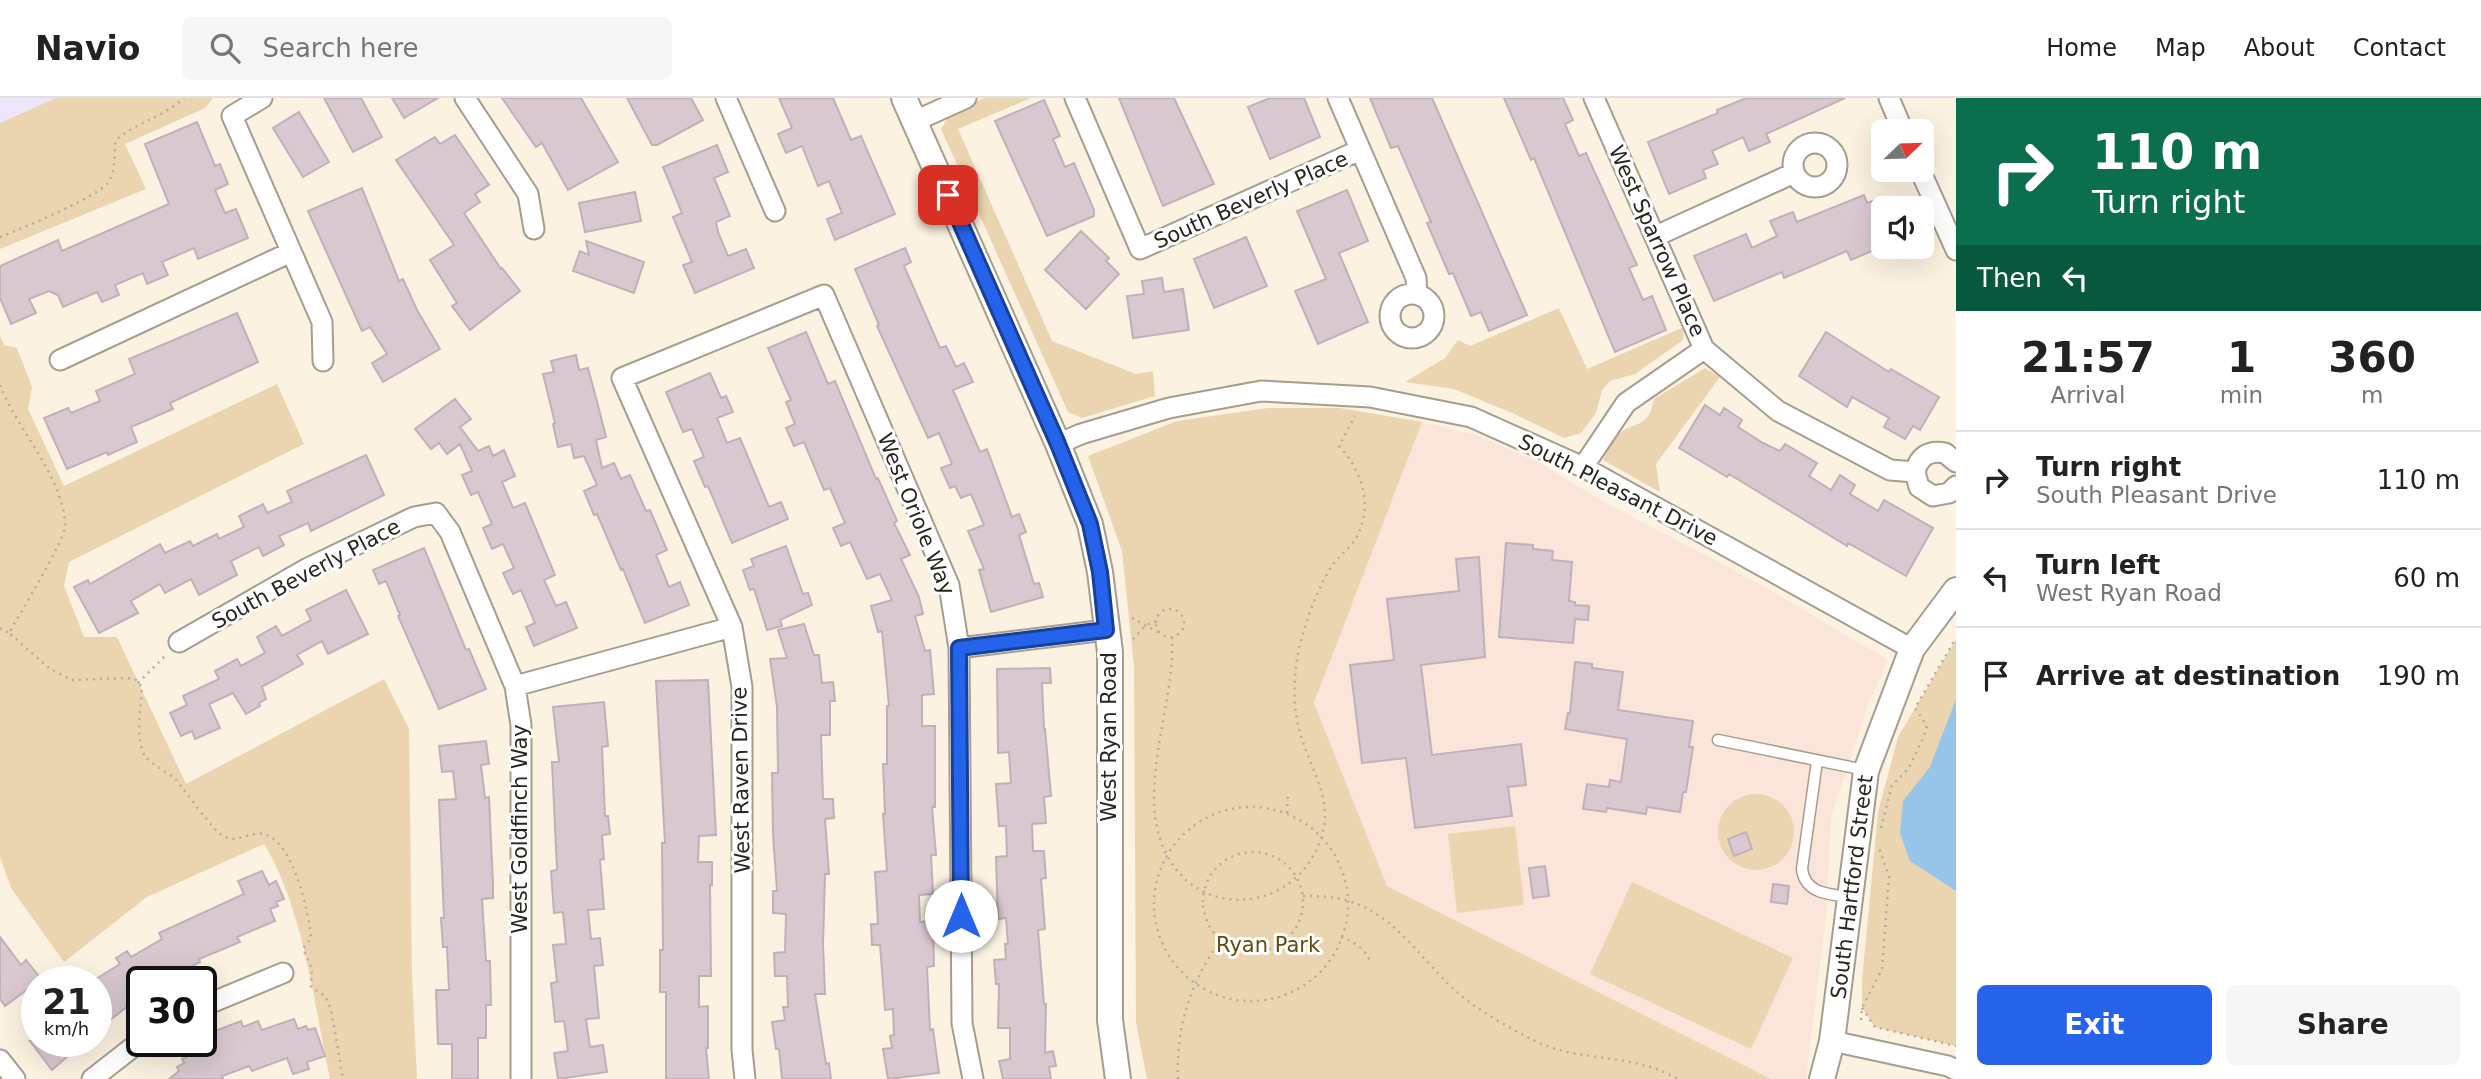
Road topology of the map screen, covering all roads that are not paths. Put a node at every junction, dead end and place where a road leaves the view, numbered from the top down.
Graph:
1 (262, 98) edge
2 (465, 98) edge
3 (726, 98) edge
4 (904, 98) edge
5 (966, 98) edge
6 (1075, 98) edge
7 (1338, 98) edge
8 (1594, 98) edge
9 (1889, 98) edge
10 (1898, 119) edge
11 (915, 121) junction
12 (1360, 150) junction
13 (1794, 173) dead end
14 (1925, 182) edge
15 (775, 211) dead end
16 (534, 229) dead end
17 (1656, 236) junction
18 (1956, 250) edge
19 (291, 252) junction
20 (1417, 294) dead end
21 (824, 295) joint
22 (1704, 349) junction
23 (60, 360) dead end
24 (323, 361) dead end
25 (1058, 444) junction
26 (1956, 462) edge
27 (1583, 467) junction
28 (1915, 472) junction
29 (1956, 486) edge
30 (436, 513) joint
31 (1956, 590) edge
32 (732, 627) junction
33 (1106, 630) junction
34 (179, 642) road end
35 (959, 648) junction
36 (1912, 649) junction
37 (515, 686) junction
38 (1718, 740) dead end
39 (1817, 761) junction
40 (1866, 771) junction
41 (1850, 897) junction
42 (283, 973) dead end
43 (217, 1000) edge
44 (1832, 1041) junction
45 (126, 1052) edge
46 (0, 1060) edge
47 (1956, 1070) edge
48 (15, 1079) edge
49 (92, 1079) edge
50 (521, 1079) edge
51 (745, 1079) edge
52 (973, 1079) edge
53 (1118, 1079) edge
54 (1822, 1079) edge

1 - 19 street
2 - 16 street
3 - 15 street
4 - 11 street, West Ryan Road
5 - 11 street
6 - 12 street, South Beverly Place
7 - 12 street
8 - 17 street, West Sparrow Place
9 - 10 street
11 - 25 street, West Ryan Road
12 - 20 street
13 - 17 street
14 - 18 street
17 - 22 street, West Sparrow Place
19 - 23 street
19 - 24 street
21 - 32 street, West Raven Drive
21 - 35 street, West Oriole Way
22 - 27 street
22 - 28 street, West Sparrow Place
25 - 27 street, South Pleasant Drive
25 - 33 street, West Ryan Road
26 - 28 street
27 - 36 street, South Pleasant Drive
28 - 29 street
30 - 34 street, South Beverly Place
30 - 37 street, West Goldfinch Way
31 - 36 street, South Hartford Street
32 - 37 street
32 - 51 street, West Raven Drive
33 - 35 street
33 - 53 street, West Ryan Road
35 - 52 street, West Oriole Way
36 - 40 street, South Hartford Street
37 - 50 street, West Goldfinch Way
38 - 39 lane
39 - 40 lane
39 - 41 lane
40 - 41 street, South Hartford Street
41 - 44 street, South Hartford Street
42 - 43 street
44 - 47 street
44 - 54 street, South Hartford Street
45 - 49 street
46 - 48 street

